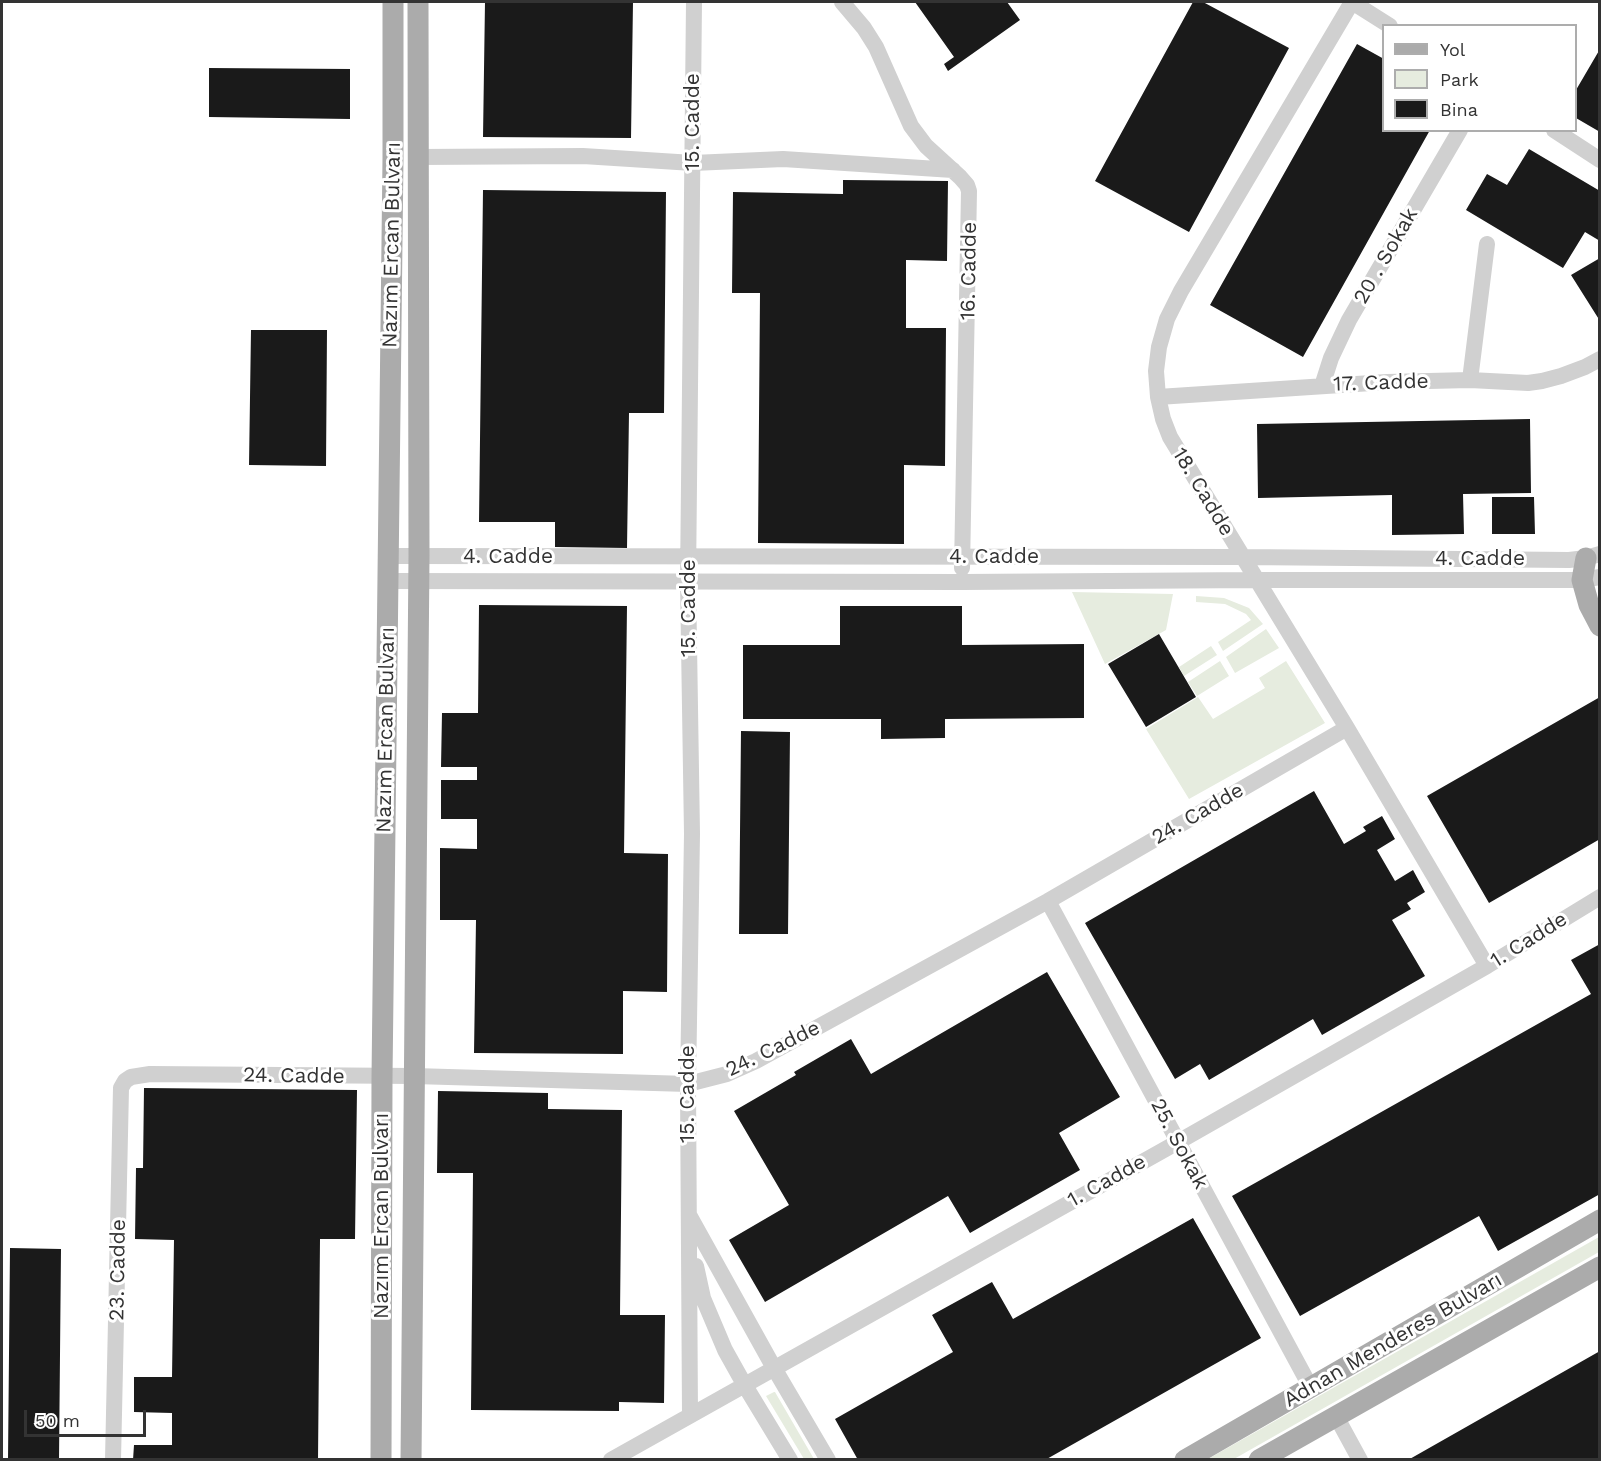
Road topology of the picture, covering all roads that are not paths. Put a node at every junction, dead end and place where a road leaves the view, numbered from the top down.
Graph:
1 (393, 2) edge
2 (418, 2) edge
3 (694, 2) edge
4 (842, 2) edge
5 (1352, 2) edge
6 (1387, 24) edge
7 (1459, 132) edge
8 (1557, 132) edge
9 (419, 157) junction
10 (1599, 160) edge
11 (693, 163) junction
12 (953, 170) junction
13 (1488, 244) dead end
14 (1599, 359) edge
15 (1470, 380) junction
16 (1322, 386) junction
17 (1158, 398) junction
18 (388, 556) junction
19 (419, 556) junction
20 (688, 557) junction
21 (1243, 557) junction
22 (962, 558) junction
23 (1593, 568) edge
24 (418, 580) junction
25 (1257, 580) junction
26 (388, 581) junction
27 (688, 581) junction
28 (962, 582) junction
29 (1599, 627) edge
30 (1347, 728) junction
31 (1599, 897) edge
32 (1048, 901) junction
33 (1487, 966) junction
34 (414, 1076) junction
35 (382, 1077) junction
36 (124, 1081) joint
37 (687, 1084) junction
38 (1178, 1142) junction
39 (688, 1215) junction
40 (1599, 1220) edge
41 (1599, 1267) edge
42 (774, 1368) junction
43 (744, 1384) junction
44 (1311, 1388) junction
45 (690, 1415) junction
46 (1336, 1416) junction
47 (113, 1460) edge
48 (381, 1460) edge
49 (411, 1460) edge
50 (611, 1460) edge
51 (790, 1460) edge
52 (828, 1460) edge
53 (1185, 1460) edge
54 (1259, 1460) edge
55 (1360, 1460) edge

1 - 18 main road, Nazım Ercan Bulvarı
2 - 9 main road, Nazım Ercan Bulvarı
3 - 11 street, 15. Cadde
4 - 12 street, 16. Cadde
5 - 6 street
5 - 17 street, 18. Cadde
7 - 16 street, 20 . Sokak
8 - 10 street
9 - 11 street
9 - 19 main road, Nazım Ercan Bulvarı
11 - 12 street
11 - 20 street, 15. Cadde
12 - 22 street, 16. Cadde
13 - 15 street
14 - 15 street, 17. Cadde
15 - 16 street, 17. Cadde
16 - 17 street, 17. Cadde
17 - 21 street, 18. Cadde
18 - 19 street, 4. Cadde
18 - 26 main road, Nazım Ercan Bulvarı
19 - 20 street, 4. Cadde
19 - 24 main road, Nazım Ercan Bulvarı
20 - 22 street, 4. Cadde
20 - 27 street, 15. Cadde
21 - 22 street, 4. Cadde
21 - 23 street, 4. Cadde
21 - 25 street, 18. Cadde
22 - 28 street, 16. Cadde
23 - 25 street, 4. Cadde
23 - 29 main road
24 - 26 street, 4. Cadde
24 - 27 street, 4. Cadde
24 - 34 main road, Nazım Ercan Bulvarı
25 - 28 street, 4. Cadde
25 - 30 street, 18. Cadde
26 - 35 main road, Nazım Ercan Bulvarı
27 - 28 street, 4. Cadde
27 - 37 street, 15. Cadde
30 - 32 street, 24. Cadde
30 - 33 street, 18. Cadde
31 - 33 street, 1. Cadde
32 - 37 street, 24. Cadde
32 - 38 street, 25. Sokak
33 - 38 street, 1. Cadde
34 - 35 street, 24. Cadde
34 - 37 street, 24. Cadde
34 - 49 main road, Nazım Ercan Bulvarı
35 - 36 street, 24. Cadde
35 - 48 main road, Nazım Ercan Bulvarı
36 - 47 street, 23. Cadde
37 - 39 street, 15. Cadde
38 - 42 street, 1. Cadde
38 - 44 street, 25. Sokak
39 - 42 street, 15. Cadde
39 - 43 street, 15. Cadde
39 - 45 street, 15. Cadde
40 - 44 main road, Adnan Menderes Bulvarı
41 - 46 main road, Adnan Menderes Bulvarı
42 - 43 street, 1. Cadde
42 - 52 street, 15. Cadde
43 - 45 street, 1. Cadde
43 - 51 street, 15. Cadde
44 - 53 main road, Adnan Menderes Bulvarı
45 - 50 street, 1. Cadde
46 - 54 main road, Adnan Menderes Bulvarı
46 - 55 street

